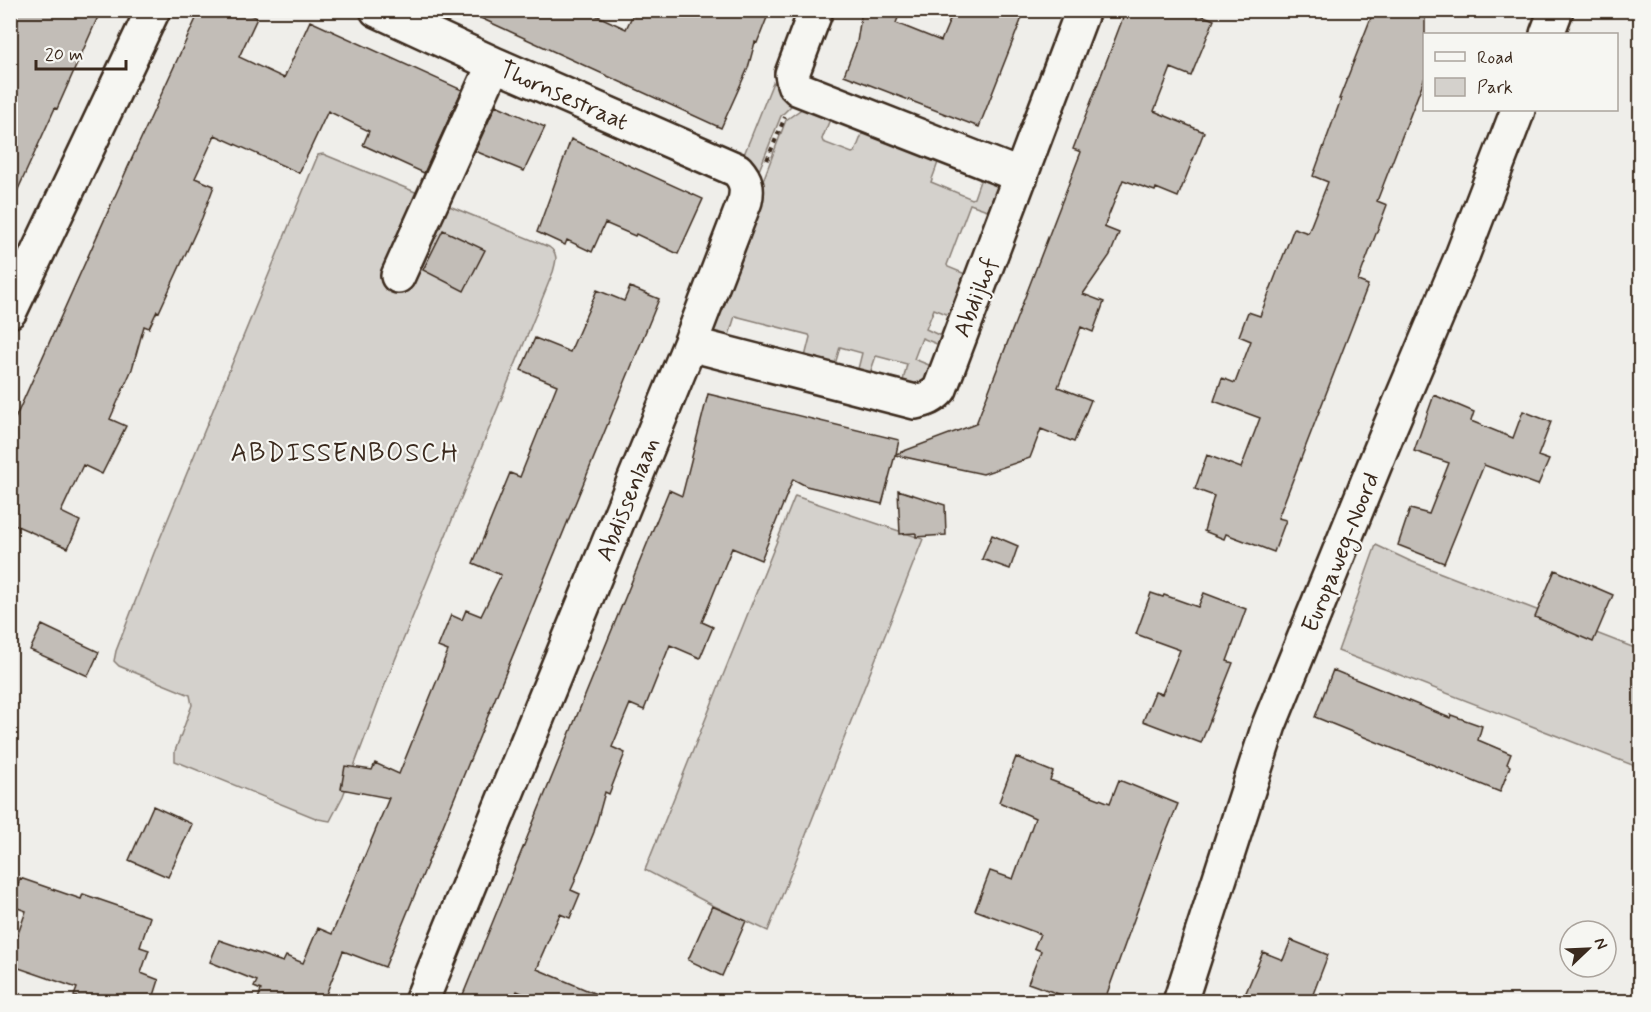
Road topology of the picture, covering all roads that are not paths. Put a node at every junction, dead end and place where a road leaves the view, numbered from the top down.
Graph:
1 (153, 10) edge
2 (377, 10) edge
3 (816, 10) edge
4 (1083, 10) edge
5 (1556, 10) edge
6 (1547, 33) edge
7 (494, 64) junction
8 (1518, 111) edge
9 (1021, 176) junction
10 (747, 183) joint
11 (398, 276) dead end
12 (10, 311) edge
13 (690, 344) junction
14 (421, 1002) edge
15 (1180, 1002) edge

1 - 12 street
2 - 7 street, Thornsestraat
3 - 9 street
4 - 9 street
5 - 6 street
7 - 10 street, Thornsestraat
7 - 11 street
8 - 15 street, Europaweg-Noord
9 - 13 street, Abdijhof
10 - 13 street, Abdissenlaan
13 - 14 street, Abdissenlaan

